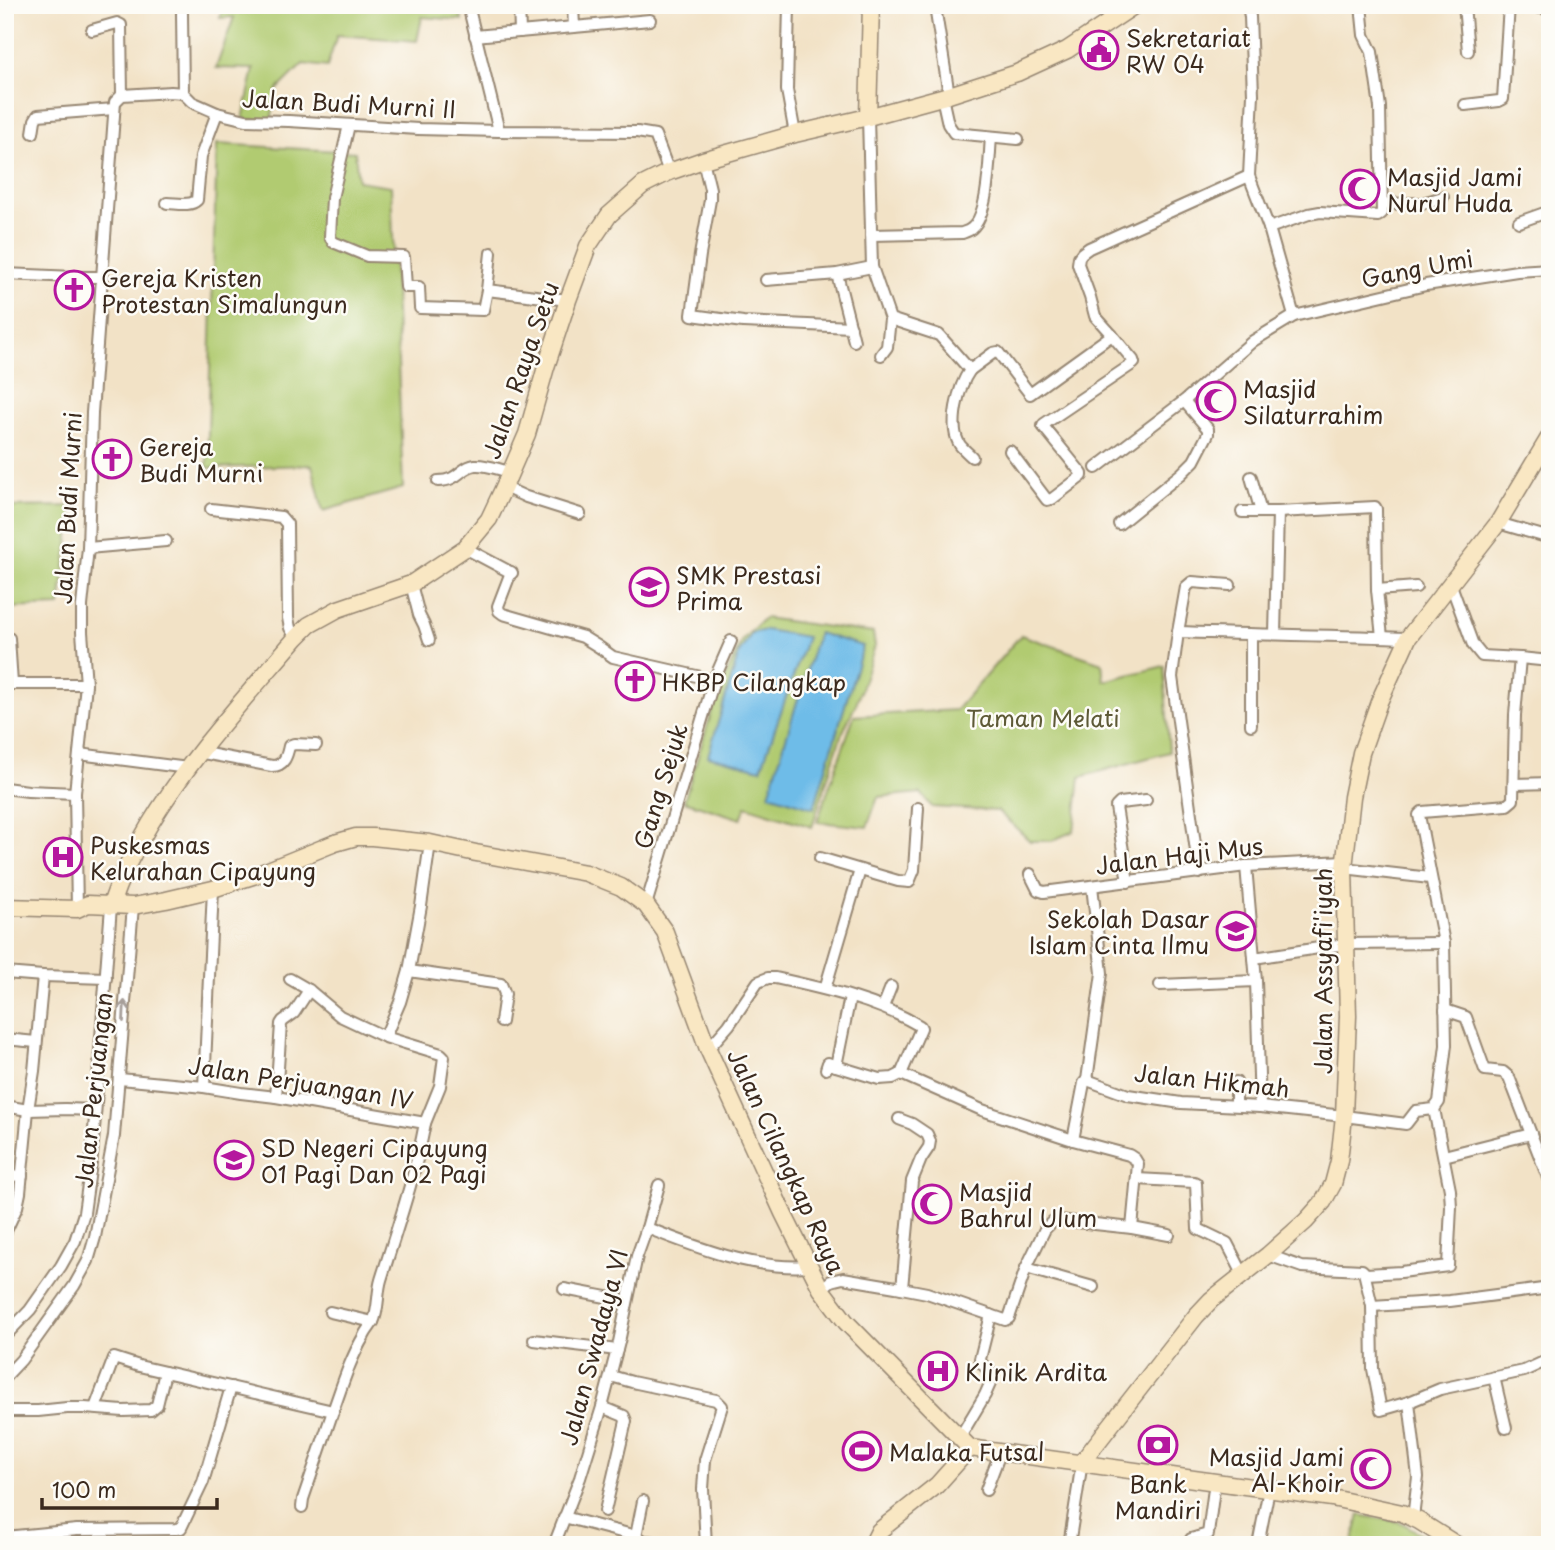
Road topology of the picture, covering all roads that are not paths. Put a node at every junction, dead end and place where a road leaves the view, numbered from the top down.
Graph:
1 (468, 5) edge
2 (519, 5) edge
3 (573, 5) edge
4 (789, 5) edge
5 (871, 5) edge
6 (1135, 5) edge
7 (1248, 5) edge
8 (1361, 5) edge
9 (1464, 5) edge
10 (1509, 5) edge
11 (1538, 5) edge
12 (1550, 6) edge
13 (182, 13) dead end
14 (936, 13) dead end
15 (650, 20) dead end
16 (574, 27) junction
17 (92, 30) dead end
18 (520, 32) junction
19 (475, 36) junction
20 (1468, 51) dead end
21 (183, 93) junction
22 (122, 96) junction
23 (945, 96) junction
24 (1465, 105) dead end
25 (114, 109) junction
26 (216, 113) junction
27 (868, 117) junction
28 (349, 125) junction
29 (499, 131) junction
30 (33, 133) dead end
31 (795, 134) junction
32 (991, 137) junction
33 (1018, 139) dead end
34 (703, 160) junction
35 (669, 172) junction
36 (1249, 176) junction
37 (1443, 197) dead end
38 (167, 203) dead end
39 (1382, 204) junction
40 (1550, 211) edge
41 (1519, 222) dead end
42 (1269, 228) junction
43 (871, 235) junction
44 (491, 253) dead end
45 (872, 267) junction
46 (1550, 269) edge
47 (5, 274) edge
48 (837, 274) junction
49 (103, 277) junction
50 (766, 281) dead end
51 (486, 289) junction
52 (568, 300) junction
53 (1294, 316) junction
54 (890, 319) junction
55 (850, 327) junction
56 (1112, 335) junction
57 (854, 341) dead end
58 (881, 355) dead end
59 (970, 370) junction
60 (1185, 401) junction
61 (1550, 436) edge
62 (1010, 451) dead end
63 (972, 457) dead end
64 (1096, 468) dead end
65 (1251, 477) dead end
66 (507, 479) junction
67 (438, 481) dead end
68 (211, 509) dead end
69 (1242, 512) dead end
70 (1261, 512) junction
71 (1278, 512) junction
72 (580, 514) dead end
73 (1499, 523) junction
74 (1119, 524) dead end
75 (1550, 538) edge
76 (166, 541) dead end
77 (88, 548) junction
78 (465, 548) junction
79 (411, 584) junction
80 (1451, 584) junction
81 (1230, 585) dead end
82 (1416, 587) dead end
83 (1377, 590) junction
84 (1178, 632) junction
85 (1275, 634) junction
86 (1251, 635) junction
87 (1382, 637) junction
88 (9, 638) dead end
89 (296, 638) junction
90 (1408, 638) junction
91 (429, 640) dead end
92 (732, 641) dead end
93 (1520, 658) junction
94 (1550, 661) edge
95 (714, 680) junction
96 (8, 684) edge
97 (86, 684) junction
98 (1251, 725) dead end
99 (316, 745) dead end
100 (198, 752) junction
101 (79, 754) junction
102 (188, 768) junction
103 (1550, 783) edge
104 (1514, 784) junction
105 (5, 788) edge
106 (75, 793) junction
107 (1146, 800) dead end
108 (918, 808) dead end
109 (430, 843) junction
110 (820, 858) dead end
111 (1344, 864) junction
112 (1246, 866) junction
113 (860, 870) junction
114 (1199, 873) junction
115 (1030, 874) dead end
116 (1430, 878) junction
117 (1128, 882) junction
118 (1092, 886) junction
119 (116, 888) junction
120 (213, 889) junction
121 (84, 903) junction
122 (646, 905) junction
123 (111, 906) junction
124 (133, 906) junction
125 (5, 907) edge
126 (1444, 943) junction
127 (1345, 944) junction
128 (1254, 958) junction
129 (409, 971) junction
130 (5, 973) edge
131 (43, 976) junction
132 (106, 978) junction
133 (290, 979) dead end
134 (1256, 981) junction
135 (1160, 985) dead end
136 (891, 987) dead end
137 (825, 989) junction
138 (309, 990) junction
139 (850, 997) junction
140 (883, 1007) junction
141 (1446, 1010) junction
142 (501, 1022) dead end
143 (385, 1037) junction
144 (5, 1039) edge
145 (36, 1042) junction
146 (708, 1049) junction
147 (901, 1074) junction
148 (120, 1079) junction
149 (1087, 1080) junction
150 (1236, 1082) dead end
151 (204, 1087) junction
152 (276, 1097) junction
153 (1236, 1105) junction
154 (5, 1106) edge
155 (1260, 1107) junction
156 (1434, 1109) junction
157 (28, 1110) junction
158 (95, 1110) junction
159 (1339, 1115) junction
160 (899, 1119) dead end
161 (425, 1123) junction
162 (1531, 1134) junction
163 (1073, 1140) junction
164 (1444, 1156) junction
165 (5, 1175) edge
166 (22, 1176) junction
167 (1137, 1180) junction
168 (1550, 1183) edge
169 (659, 1185) dead end
170 (647, 1228) junction
171 (1132, 1228) junction
172 (5, 1233) edge
173 (1169, 1235) dead end
174 (1268, 1255) junction
175 (809, 1266) junction
176 (1026, 1268) junction
177 (1365, 1273) junction
178 (1243, 1274) junction
179 (902, 1287) junction
180 (1093, 1287) dead end
181 (1550, 1288) edge
182 (564, 1289) dead end
183 (821, 1289) junction
184 (627, 1301) junction
185 (1372, 1306) junction
186 (330, 1312) dead end
187 (991, 1315) junction
188 (373, 1322) junction
189 (5, 1336) edge
190 (534, 1340) dead end
191 (617, 1350) junction
192 (1550, 1359) edge
193 (166, 1372) junction
194 (611, 1376) junction
195 (5, 1377) edge
196 (1494, 1377) junction
197 (231, 1387) junction
198 (1409, 1402) junction
199 (602, 1407) junction
200 (95, 1408) junction
201 (5, 1411) edge
202 (333, 1411) junction
203 (1506, 1428) dead end
204 (965, 1442) junction
205 (1000, 1452) junction
206 (1082, 1462) junction
207 (1215, 1481) junction
208 (1269, 1489) junction
209 (986, 1490) dead end
210 (643, 1501) dead end
211 (302, 1507) dead end
212 (605, 1511) dead end
213 (564, 1517) junction
214 (1413, 1518) junction
215 (636, 1536) junction
216 (10, 1539) edge
217 (554, 1545) edge
218 (689, 1545) edge
219 (706, 1545) edge
220 (872, 1545) edge
221 (1069, 1545) edge
222 (1188, 1545) edge
223 (1258, 1545) edge
224 (1457, 1545) edge

1 - 19 street
2 - 18 street
3 - 16 street
4 - 31 street
5 - 27 street
6 - 23 street, Jalan Raya Setu
7 - 36 street
8 - 39 street
9 - 20 street
10 - 24 street
11 - 12 street
13 - 21 street
14 - 23 street
15 - 16 street
16 - 18 street
17 - 22 street
18 - 19 street
19 - 29 street
21 - 22 street
21 - 26 street, Jalan Budi Murni II
22 - 25 street
23 - 27 street, Jalan Raya Setu
23 - 32 street
25 - 30 street
25 - 49 street, Jalan Budi Murni
26 - 28 street, Jalan Budi Murni II
26 - 38 street
27 - 31 street, Jalan Raya Setu
27 - 43 street
28 - 29 street, Jalan Budi Murni II
28 - 51 street
29 - 35 street, Jalan Budi Murni II
31 - 34 street, Jalan Raya Setu
32 - 33 street
32 - 43 street
34 - 35 street, Jalan Raya Setu
34 - 55 street
35 - 52 street, Jalan Raya Setu
36 - 42 street
36 - 56 street
37 - 39 street
39 - 42 street
40 - 41 street
42 - 53 street
43 - 45 street
44 - 51 street
45 - 48 street
45 - 54 street
46 - 53 street, Gang Umi
47 - 49 street
48 - 50 street
48 - 55 street
49 - 77 street, Jalan Budi Murni
51 - 52 street
52 - 66 street, Jalan Raya Setu
53 - 60 street, Gang Umi
54 - 58 street
54 - 59 street
55 - 57 street
56 - 59 street
56 - 62 street
59 - 63 street
60 - 64 street, Gang Umi
60 - 74 street
61 - 73 street, Jalan Assyafi'iyah
65 - 70 street
66 - 67 street
66 - 72 street
66 - 78 street, Jalan Raya Setu
68 - 89 street
69 - 70 street
70 - 71 street
71 - 83 street
71 - 85 street
73 - 75 street
73 - 80 street, Jalan Assyafi'iyah
76 - 77 street
77 - 97 street, Jalan Budi Murni
78 - 79 street, Jalan Raya Setu
78 - 95 street
79 - 89 street, Jalan Raya Setu
79 - 91 street
80 - 90 street, Jalan Assyafi'iyah
80 - 93 street
81 - 84 street
82 - 83 street
83 - 87 street
84 - 86 street
84 - 114 street
85 - 86 street
85 - 87 street
86 - 98 street
87 - 90 street
88 - 96 street
89 - 100 street, Jalan Raya Setu
90 - 111 street, Jalan Assyafi'iyah
92 - 95 street, Gang Sejuk
93 - 94 street
93 - 104 street
95 - 122 street, Gang Sejuk
96 - 97 street
97 - 101 street, Jalan Budi Murni
99 - 100 street
100 - 102 street, Jalan Raya Setu
101 - 102 street
101 - 106 street, Jalan Budi Murni
102 - 119 street, Jalan Raya Setu
103 - 104 street
104 - 116 street
105 - 106 street
106 - 121 street, Jalan Budi Murni
107 - 117 street
108 - 113 street
109 - 120 street, Jalan Cilangkap Raya
109 - 122 street, Jalan Cilangkap Raya
109 - 129 street
110 - 113 street
111 - 112 street, Jalan Haji Mus
111 - 116 street, Jalan Haji Mus
111 - 127 street, Jalan Assyafi'iyah
112 - 114 street, Jalan Haji Mus
112 - 128 street
113 - 137 street
114 - 117 street, Jalan Haji Mus
115 - 118 street, Jalan Haji Mus
116 - 126 street
117 - 118 street, Jalan Haji Mus
118 - 149 street
119 - 121 street
119 - 123 street, Jalan Raya Setu
120 - 124 street, Jalan Cilangkap Raya
120 - 151 street
121 - 123 street, Jalan Cilangkap Raya
121 - 125 street, Jalan Cilangkap Raya
122 - 146 street, Jalan Cilangkap Raya
123 - 124 street, Jalan Cilangkap Raya
123 - 132 street
148 -> 124 street, Jalan Perjuangan
126 - 127 street
126 - 141 street
127 - 128 street
127 - 159 street, Jalan Assyafi'iyah
128 - 134 street
129 - 142 street
129 - 143 street
130 - 131 street
131 - 132 street
131 - 145 street
132 - 158 street
133 - 138 street
134 - 135 street
134 - 155 street
136 - 140 street
137 - 139 street
137 - 146 street
138 - 143 street
138 - 152 street
139 - 140 street
139 - 147 street
140 - 147 street
141 - 156 street
141 - 162 street
143 - 161 street
144 - 145 street
145 - 157 street
146 - 175 street, Jalan Cilangkap Raya
147 - 163 street
148 - 151 street, Jalan Perjuangan IV
148 - 195 street, Jalan Perjuangan
149 - 153 street, Jalan Hikmah
149 - 163 street
150 - 153 street
151 - 152 street, Jalan Perjuangan IV
152 - 161 street, Jalan Perjuangan IV
153 - 155 street, Jalan Hikmah
154 - 157 street
155 - 159 street, Jalan Hikmah
156 - 159 street, Jalan Hikmah
156 - 164 street
157 - 158 street
157 - 166 street
158 - 189 street
159 - 174 street, Jalan Assyafi'iyah
160 - 179 street
161 - 188 street, Jalan Perjuangan IV
162 - 164 street
162 - 168 street
163 - 167 street
164 - 177 street
165 - 166 street
166 - 172 street
167 - 171 street
167 - 178 street
169 - 170 street
170 - 175 street, Jalan Swadaya VI
170 - 184 street, Jalan Swadaya VI
171 - 173 street
171 - 176 street
174 - 177 street
174 - 178 street, Jalan Assyafi'iyah
175 - 183 street, Jalan Cilangkap Raya
176 - 180 street
176 - 187 street
177 - 185 street
178 - 206 street, Jalan Assyafi'iyah
179 - 183 street
179 - 187 street
181 - 185 street
182 - 184 street
183 - 204 street, Jalan Cilangkap Raya
184 - 191 street, Jalan Swadaya VI
185 - 198 street
186 - 188 street
187 - 204 street
188 - 202 street, Jalan Perjuangan IV
190 - 191 street
191 - 194 street, Jalan Swadaya VI
192 - 196 street
193 - 197 street
193 - 200 street
193 - 200 street
194 - 199 street, Jalan Swadaya VI
194 - 219 street
196 - 198 street
196 - 203 street
197 - 202 street
197 - 216 street
198 - 214 street
199 - 212 street
199 - 213 street, Jalan Swadaya VI
200 - 201 street
202 - 211 street, Jalan Perjuangan IV
204 - 205 street
204 - 220 street
205 - 206 street
205 - 209 street
206 - 207 street
206 - 221 street
207 - 208 street
207 - 222 street
208 - 214 street
208 - 223 street
210 - 215 street
213 - 215 street
213 - 217 street, Jalan Swadaya VI
214 - 224 street
215 - 218 street

